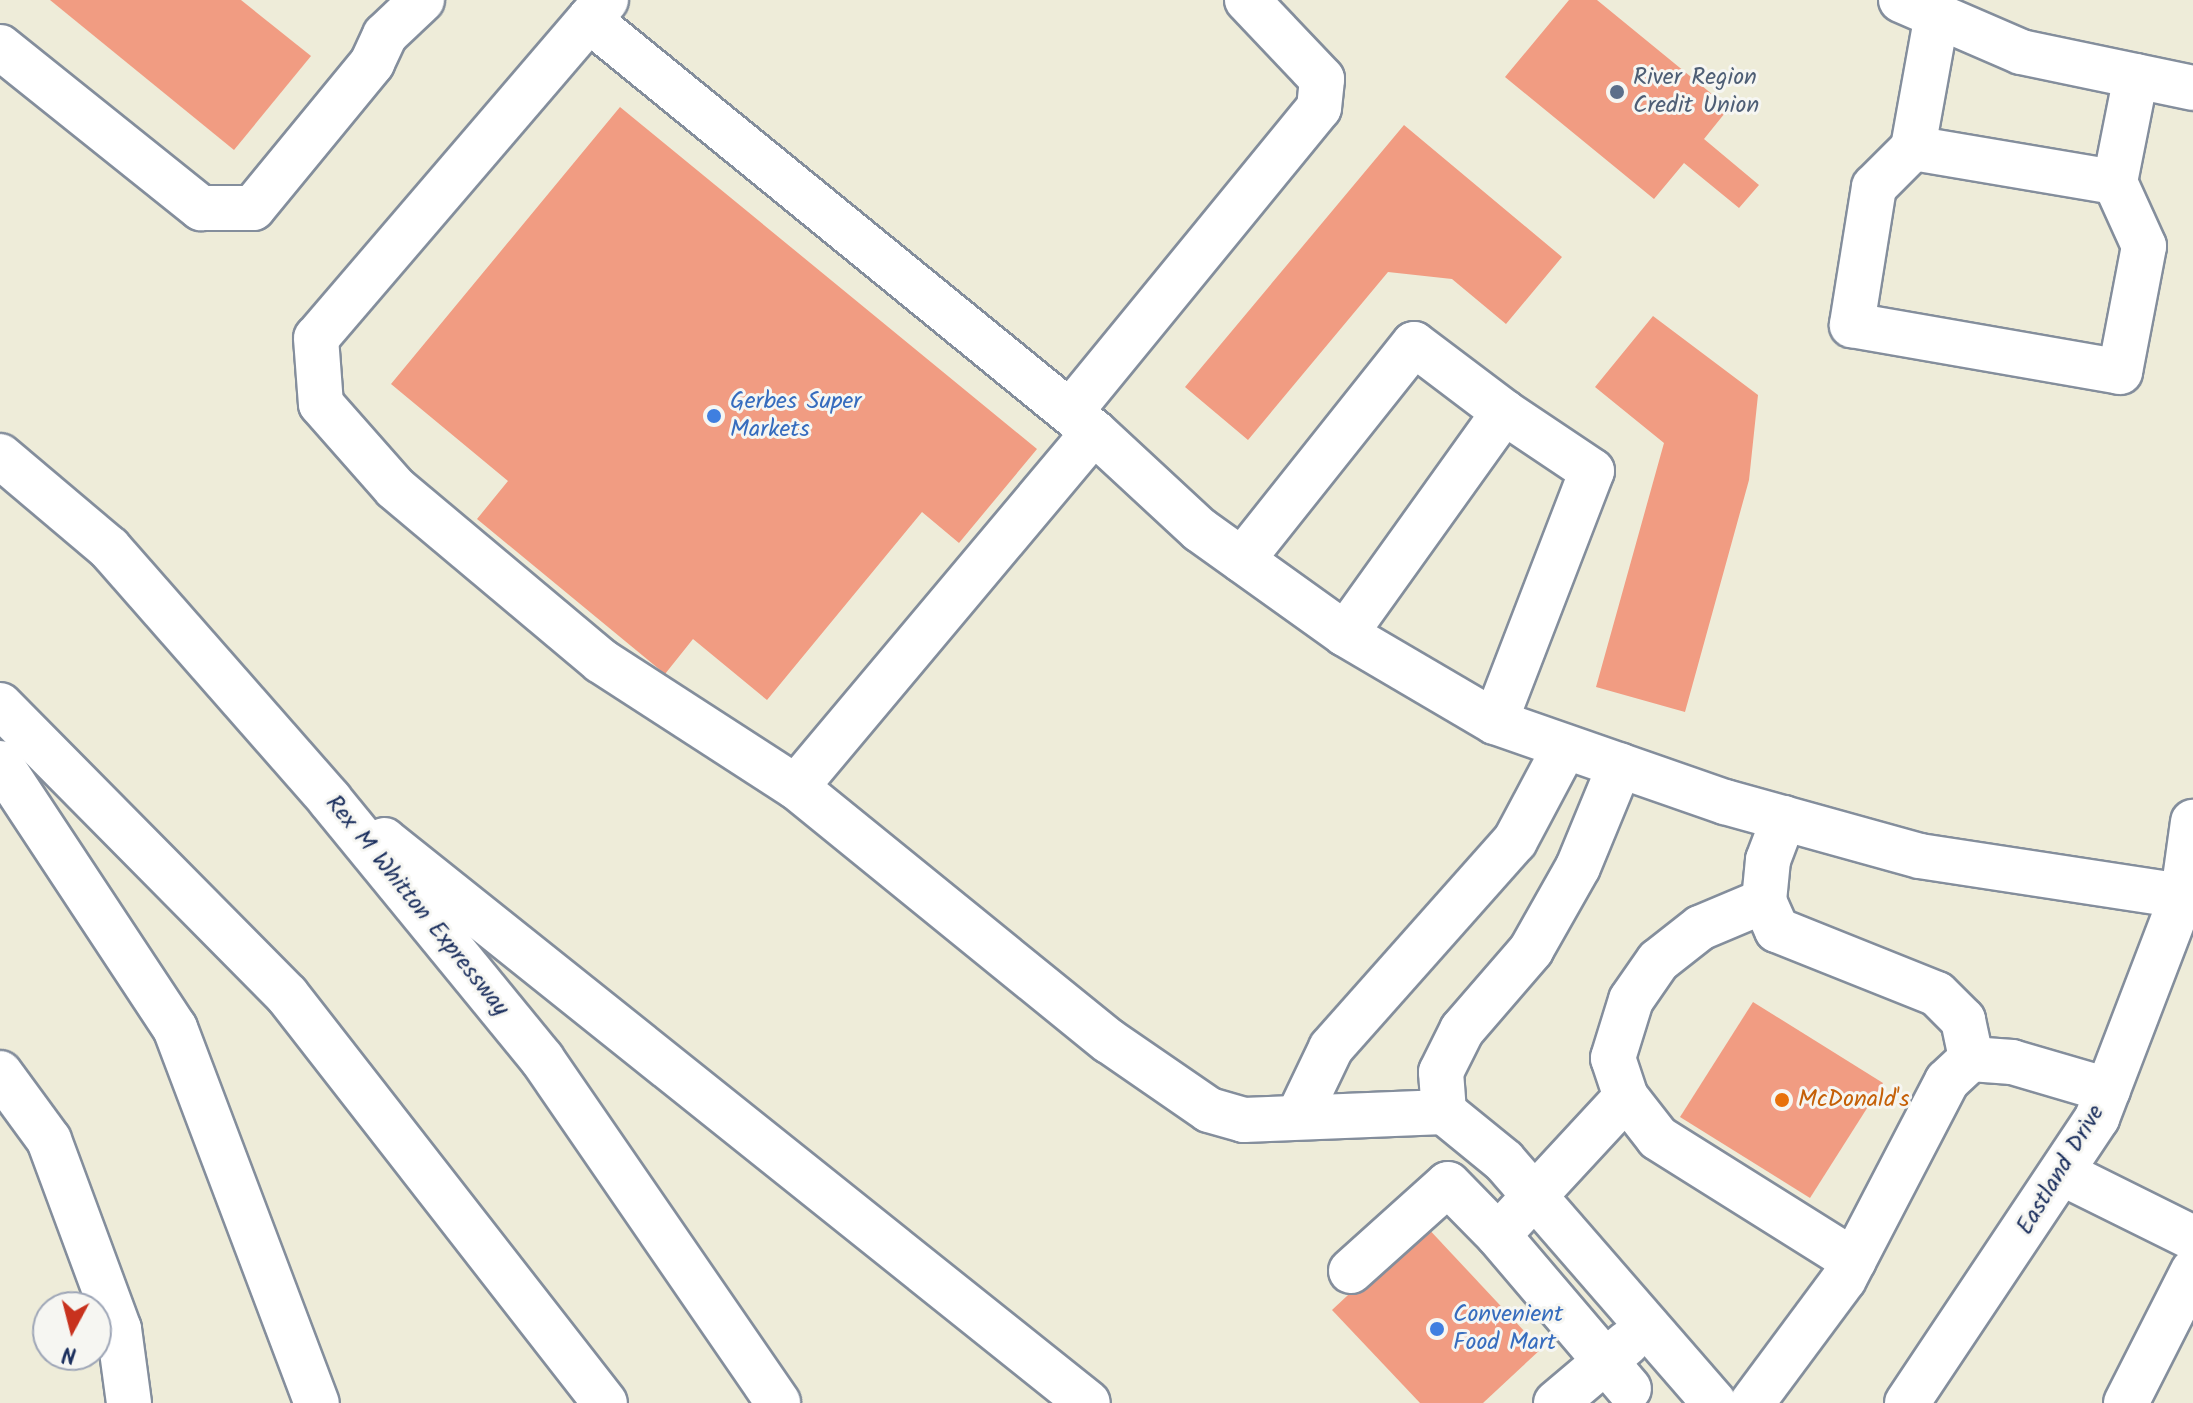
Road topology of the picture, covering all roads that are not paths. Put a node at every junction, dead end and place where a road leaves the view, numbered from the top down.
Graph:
1 (422, 0) edge
2 (1247, 0) edge
3 (597, 10) edge
4 (1918, 10) edge
5 (0, 47) edge
6 (2136, 76) junction
7 (2193, 88) edge
8 (1913, 148) junction
9 (2115, 182) junction
10 (1504, 412) junction
11 (1082, 422) junction
12 (0, 456) edge
13 (1242, 560) junction
14 (1345, 634) junction
15 (0, 705) edge
16 (1495, 722) junction
17 (1565, 747) junction
18 (0, 763) edge
19 (1620, 765) junction
20 (796, 787) junction
21 (330, 800) junction
22 (1784, 818) junction
23 (2193, 822) edge
24 (2188, 896) edge
25 (1764, 901) junction
26 (1971, 1059) junction
27 (0, 1073) edge
28 (2108, 1090) junction
29 (1626, 1097) junction
30 (1444, 1112) junction
31 (1298, 1117) junction
32 (2062, 1173) junction
33 (1536, 1201) junction
34 (1498, 1235) junction
35 (2193, 1238) edge
36 (1854, 1261) junction
37 (1351, 1271) dead end
38 (2193, 1271) edge
39 (1643, 1329) junction
40 (1595, 1387) edge
41 (1919, 1398) edge
42 (129, 1403) edge
43 (317, 1403) edge
44 (605, 1403) edge
45 (778, 1403) edge
46 (1088, 1403) edge
47 (1714, 1403) edge
48 (1752, 1403) edge
49 (2126, 1403) edge

1 - 5 main road
2 - 11 main road
3 - 11 main road
3 - 20 main road
4 - 6 main road
4 - 8 main road
6 - 7 main road
6 - 9 main road
8 - 9 main road
8 - 9 main road
10 - 13 main road
10 - 14 main road
10 - 16 main road
11 - 13 main road
11 - 20 main road
12 - 21 main road, Rex M Whitton Expressway
13 - 14 main road
14 - 16 main road
15 - 44 main road
16 - 17 main road
17 - 19 main road
17 - 31 main road
18 - 43 main road
19 - 22 main road
19 - 30 main road
20 - 31 main road
21 - 45 main road, Rex M Whitton Expressway
21 - 46 main road
22 - 24 main road
22 - 25 main road
23 - 24 main road, Eastland Drive
24 - 28 main road, Eastland Drive
25 - 26 main road
25 - 29 main road
26 - 28 main road
26 - 36 main road
27 - 42 main road
28 - 32 main road, Eastland Drive
29 - 33 main road
29 - 36 main road
30 - 31 main road
30 - 33 main road
32 - 35 main road
32 - 41 main road, Eastland Drive
33 - 34 main road
33 - 39 main road
34 - 37 main road
34 - 40 main road
36 - 48 main road
38 - 49 main road
39 - 40 main road
39 - 47 main road

